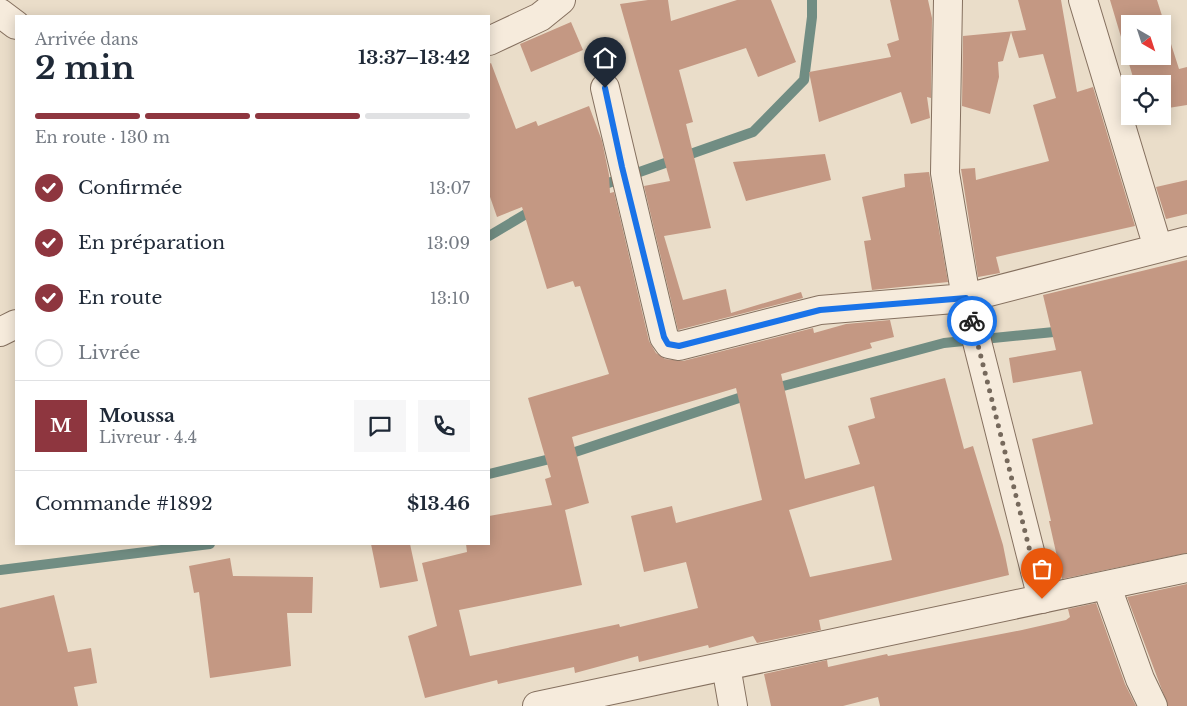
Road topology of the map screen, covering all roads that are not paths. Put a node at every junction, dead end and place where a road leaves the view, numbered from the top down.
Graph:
1 (560, 0) edge
2 (948, 0) edge
3 (1084, 0) edge
4 (0, 13) edge
5 (15, 24) edge
6 (490, 41) edge
7 (605, 88) dead end
8 (1187, 241) edge
9 (1158, 248) junction
10 (968, 308) junction
11 (15, 324) edge
12 (0, 332) edge
13 (1187, 568) edge
14 (1107, 587) junction
15 (1042, 599) junction
16 (726, 666) junction
17 (537, 706) edge
18 (733, 706) edge
19 (1153, 706) edge

1 - 6 street
2 - 10 street
3 - 9 street
4 - 5 street
7 - 10 street
8 - 9 street
9 - 10 street
10 - 15 street
11 - 12 street
13 - 14 street
14 - 15 street
14 - 19 street
15 - 16 street
16 - 17 street
16 - 18 street

